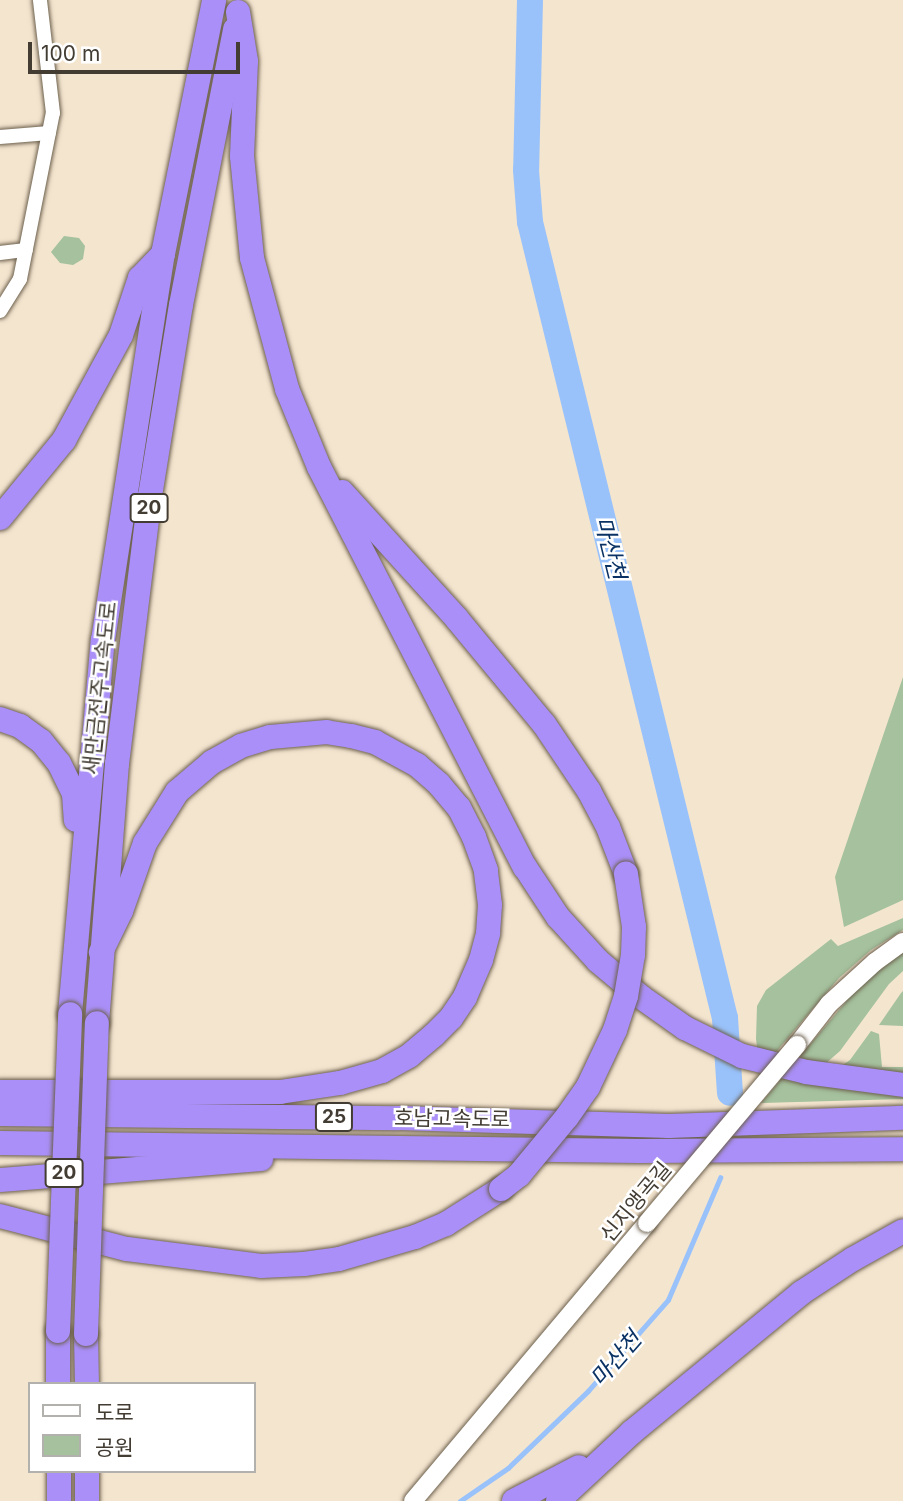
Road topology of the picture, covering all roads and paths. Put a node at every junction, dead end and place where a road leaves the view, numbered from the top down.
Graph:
1 (40, 0) edge
2 (214, 0) edge
3 (240, 6) edge
4 (49, 133) junction
5 (0, 137) edge
6 (26, 250) junction
7 (0, 253) edge
8 (163, 254) junction
9 (0, 311) edge
10 (319, 467) junction
11 (0, 518) edge
12 (0, 719) edge
13 (80, 881) junction
14 (903, 942) edge
15 (101, 952) junction
16 (903, 1085) edge
17 (0, 1092) edge
18 (280, 1092) junction
19 (0, 1114) edge
20 (899, 1119) edge
21 (463, 1120) junction
22 (0, 1143) edge
23 (411, 1147) junction
24 (900, 1149) edge
25 (0, 1180) edge
26 (0, 1216) edge
27 (903, 1231) edge
28 (58, 1382) edge
29 (87, 1382) edge
30 (632, 1432) junction
31 (59, 1473) edge
32 (87, 1473) edge
33 (59, 1501) edge
34 (87, 1501) edge
35 (413, 1501) edge
36 (514, 1501) edge
37 (558, 1501) edge

1 - 4 street
2 - 8 highway, 새만금전주고속도로 / 20
3 - 10 highway
3 - 15 highway, 새만금전주고속도로 / 20
4 - 5 street
4 - 6 street
6 - 7 street
6 - 9 street
8 - 11 highway
8 - 13 highway, 새만금전주고속도로 / 20
10 - 16 highway
10 - 26 highway, bridge
12 - 13 highway
13 - 28 highway, 새만금전주고속도로 / 20, bridge
14 - 35 street, 신지앵곡길, bridge
15 - 18 highway
15 - 29 highway, 새만금전주고속도로 / 20, bridge
17 - 18 highway
18 - 21 highway
19 - 21 highway, 호남고속도로 / 25
20 - 21 highway, 호남고속도로 / 25
22 - 23 highway, 호남고속도로 / 25
23 - 24 highway, 호남고속도로 / 25
23 - 25 highway
27 - 30 highway
30 - 36 highway
30 - 37 highway
31 - 33 highway
32 - 34 highway

